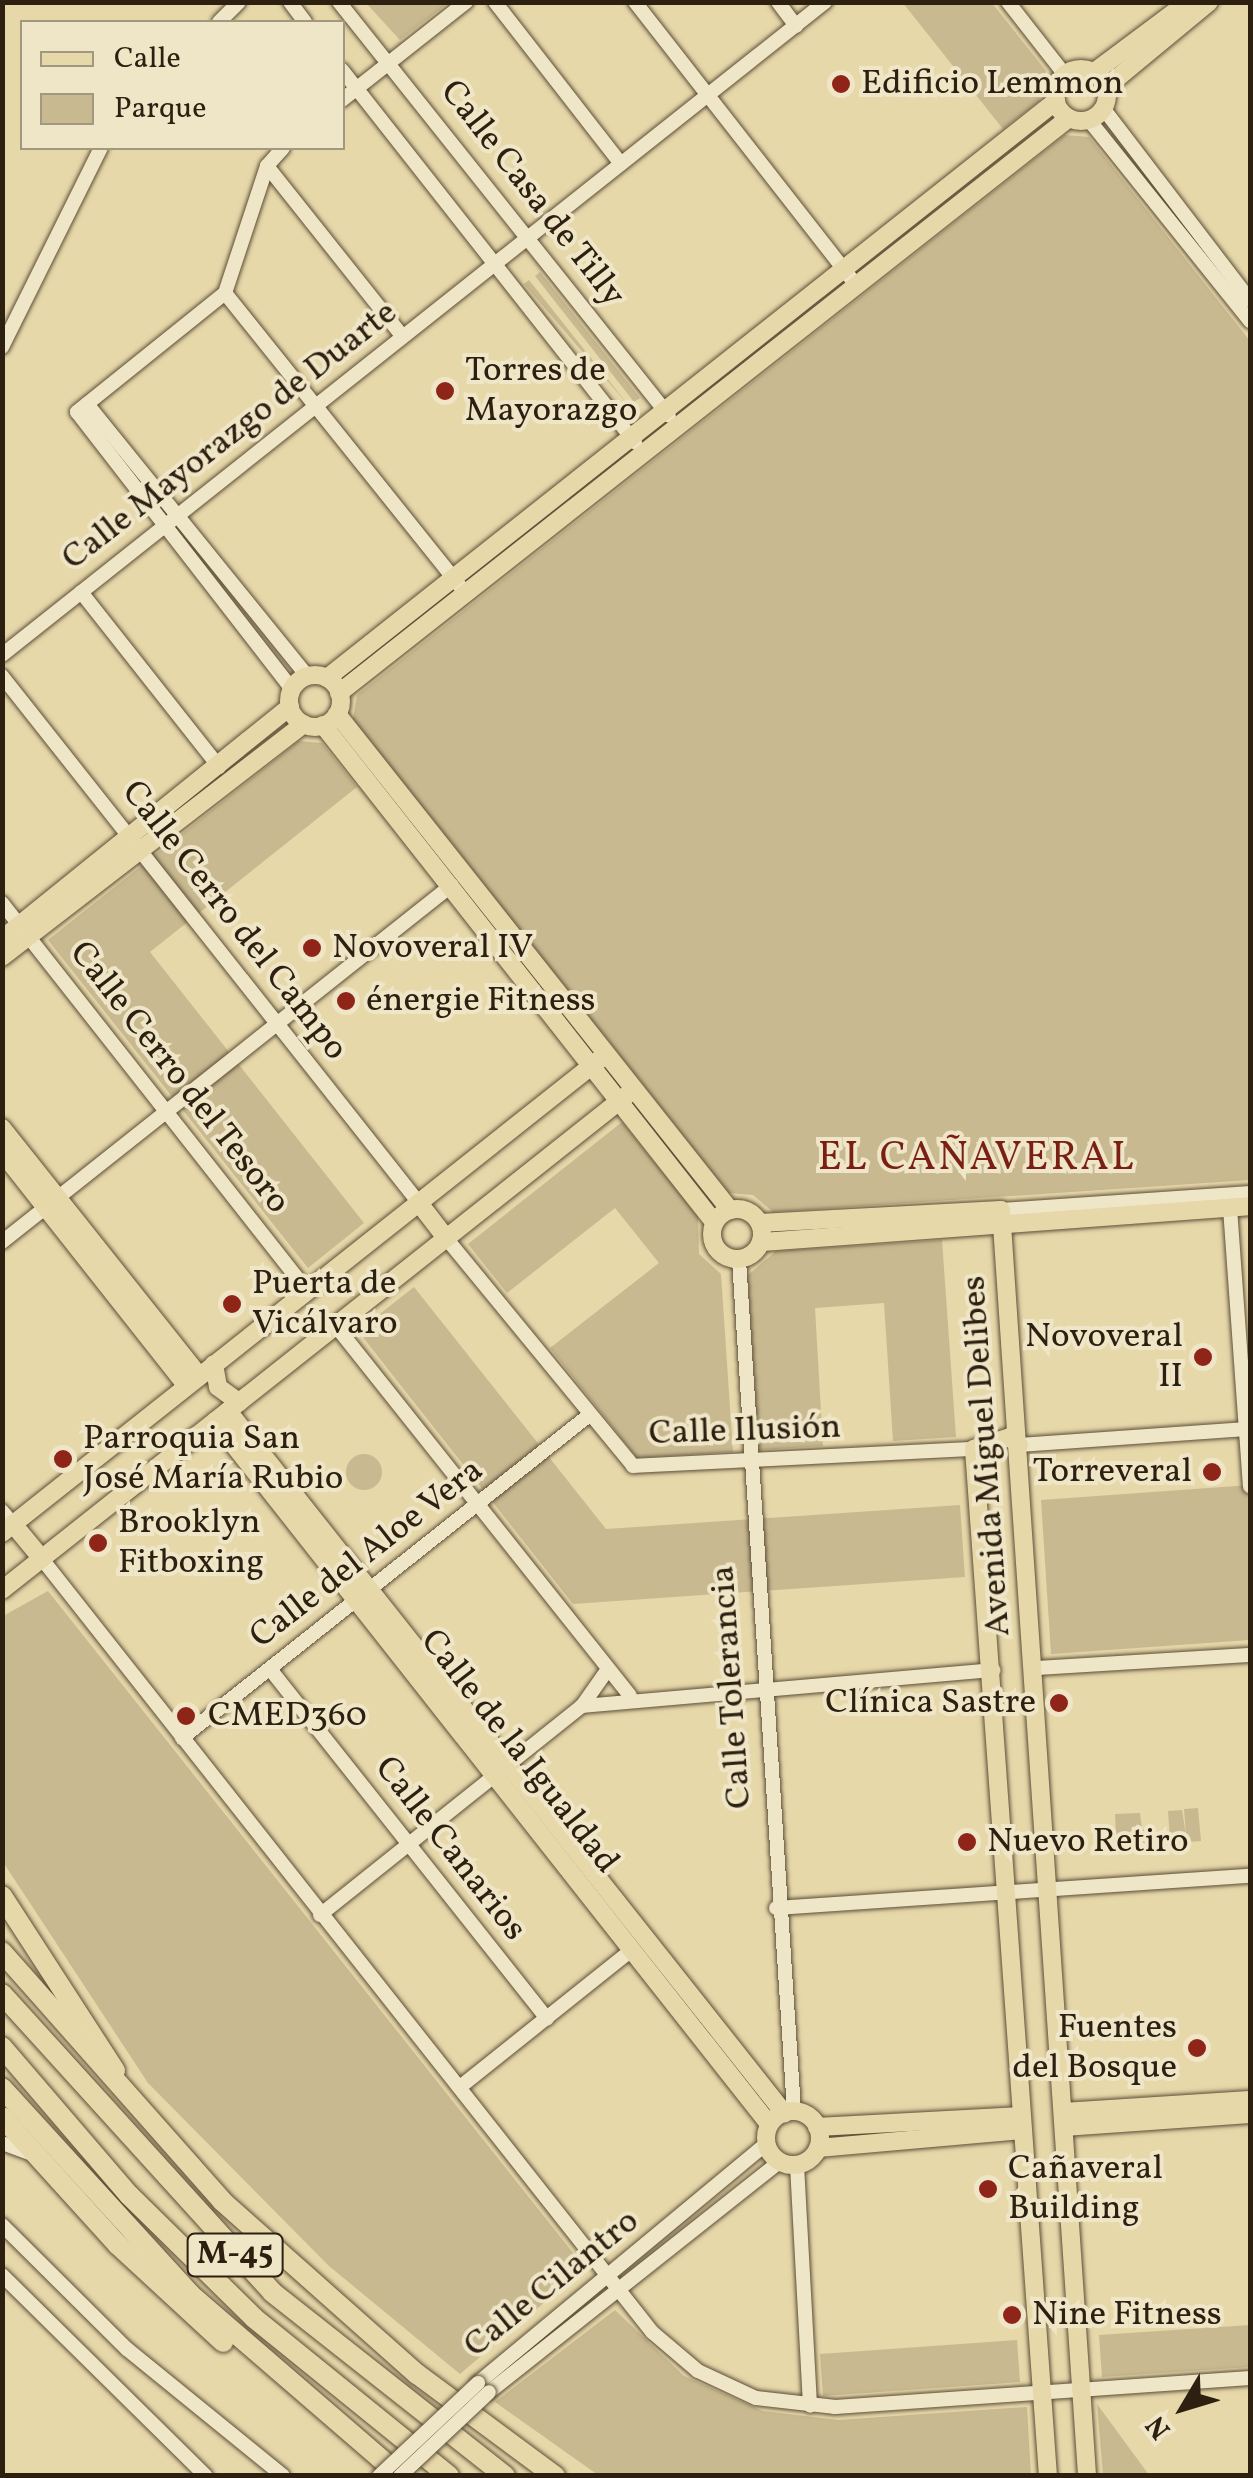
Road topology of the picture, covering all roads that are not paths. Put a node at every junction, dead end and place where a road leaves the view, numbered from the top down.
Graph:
1 (239, 2) edge
2 (339, 2) edge
3 (466, 2) edge
4 (494, 2) edge
5 (634, 2) edge
6 (778, 2) edge
7 (825, 2) edge
8 (1008, 2) edge
9 (1188, 2) edge
10 (1209, 2) edge
11 (221, 20) edge
12 (796, 26) junction
13 (390, 63) junction
14 (1093, 72) junction
15 (345, 74) edge
16 (1065, 75) junction
17 (1106, 88) junction
18 (357, 89) junction
19 (708, 96) junction
20 (345, 98) edge
21 (1056, 101) junction
22 (1087, 115) junction
23 (100, 150) edge
24 (281, 150) edge
25 (621, 164) junction
26 (267, 166) junction
27 (529, 238) junction
28 (494, 265) junction
29 (850, 279) junction
30 (226, 293) junction
31 (1250, 300) edge
32 (1250, 320) edge
33 (404, 337) junction
34 (2, 347) edge
35 (316, 407) junction
36 (671, 419) junction
37 (637, 446) junction
38 (171, 520) junction
39 (460, 587) junction
40 (81, 592) junction
41 (2, 655) edge
42 (2, 676) edge
43 (333, 686) junction
44 (296, 691) junction
45 (330, 720) junction
46 (303, 724) junction
47 (219, 768) junction
48 (134, 844) junction
49 (452, 885) junction
50 (2, 903) edge
51 (24, 931) junction
52 (2, 939) edge
53 (2, 957) edge
54 (278, 1024) junction
55 (599, 1060) junction
56 (626, 1095) junction
57 (167, 1112) junction
58 (2, 1128) edge
59 (2, 1152) edge
60 (1250, 1193) edge
61 (52, 1203) junction
62 (419, 1203) junction
63 (1250, 1206) edge
64 (1230, 1208) junction
65 (730, 1210) junction
66 (1002, 1216) junction
67 (714, 1222) junction
68 (760, 1233) junction
69 (446, 1238) junction
70 (2, 1242) edge
71 (739, 1260) junction
72 (307, 1290) junction
73 (336, 1326) junction
74 (200, 1375) junction
75 (227, 1412) junction
76 (588, 1416) junction
77 (1249, 1429) edge
78 (1019, 1445) junction
79 (974, 1449) junction
80 (746, 1464) junction
81 (1250, 1486) edge
82 (478, 1504) junction
83 (6, 1523) edge
84 (42, 1559) junction
85 (2, 1590) edge
86 (363, 1595) junction
87 (1250, 1655) edge
88 (270, 1668) junction
89 (1036, 1668) junction
90 (608, 1669) junction
91 (993, 1670) junction
92 (762, 1686) junction
93 (630, 1695) junction
94 (582, 1706) junction
95 (182, 1738) junction
96 (502, 1771) junction
97 (409, 1845) junction
98 (1250, 1876) edge
99 (1049, 1891) junction
100 (1006, 1894) junction
101 (2, 1896) edge
102 (776, 1908) junction
103 (320, 1915) junction
104 (634, 1949) junction
105 (2, 1952) edge
106 (2, 1994) edge
107 (547, 2019) junction
108 (2, 2047) edge
109 (2, 2088) edge
110 (460, 2088) junction
111 (1250, 2100) edge
112 (1250, 2114) edge
113 (783, 2116) junction
114 (2, 2117) edge
115 (1064, 2120) junction
116 (1022, 2123) junction
117 (817, 2127) junction
118 (2, 2143) edge
119 (766, 2144) junction
120 (818, 2148) junction
121 (788, 2163) junction
122 (56, 2177) junction
123 (222, 2201) junction
124 (5, 2227) edge
125 (2, 2275) edge
126 (612, 2282) junction
127 (1250, 2378) edge
128 (483, 2388) junction
129 (1082, 2390) junction
130 (1042, 2393) junction
131 (810, 2406) junction
132 (318, 2409) junction
133 (206, 2476) edge
134 (284, 2476) edge
135 (379, 2476) edge
136 (401, 2476) edge
137 (449, 2476) edge
138 (505, 2476) edge
139 (554, 2476) edge
140 (1048, 2476) edge
141 (1087, 2476) edge

1 - 11 street
2 - 13 street, Calle Casa de Tilly
3 - 13 street
4 - 25 street
5 - 19 street
6 - 12 street
7 - 12 street, Calle Mayorazgo de Duarte
8 - 16 street
9 - 14 main road
10 - 17 main road
12 - 19 street, Calle Mayorazgo de Duarte
13 - 18 street
13 - 27 street, Calle Casa de Tilly
14 - 16 main road
14 - 17 main road
15 - 18 street, Calle Casa de Tilly
16 - 21 main road
17 - 22 main road
18 - 20 street
18 - 28 street, Calle Casa de Tilly
19 - 25 street, Calle Mayorazgo de Duarte
19 - 29 street
21 - 22 main road
21 - 29 main road
22 - 29 main road
22 - 31 street
22 - 32 street
23 - 34 street
24 - 26 street
25 - 27 street, Calle Mayorazgo de Duarte
26 - 30 street
26 - 33 street
27 - 28 street, Calle Mayorazgo de Duarte
27 - 36 street, Calle Casa de Tilly
28 - 33 street, Calle Mayorazgo de Duarte
28 - 37 street, Calle Casa de Tilly
29 - 36 main road
30 - 35 street
30 - 38 street
33 - 35 street, Calle Mayorazgo de Duarte
35 - 38 street, Calle Mayorazgo de Duarte
35 - 39 street
36 - 37 main road
37 - 39 main road
38 - 40 street, Calle Mayorazgo de Duarte
38 - 44 street
39 - 43 main road
40 - 41 street, Calle Mayorazgo de Duarte
40 - 47 street
42 - 48 street, Calle Cerro del Campo
43 - 44 main road
43 - 45 main road
44 - 46 main road
44 - 47 main road
45 - 46 main road
45 - 49 main road
45 - 55 main road
46 - 48 main road
47 - 48 main road
48 - 51 main road
48 - 54 street, Calle Cerro del Campo
49 - 54 street
49 - 55 main road
50 - 51 street, Calle Cerro del Tesoro
51 - 52 main road
51 - 53 main road
51 - 57 street, Calle Cerro del Tesoro
54 - 57 street
54 - 62 street, Calle Cerro del Campo
55 - 56 main road
55 - 62 main road
56 - 65 main road
56 - 67 main road
56 - 69 main road
57 - 61 street
57 - 72 street, Calle Cerro del Tesoro
58 - 61 main road
59 - 61 main road
60 - 66 street
61 - 70 street
61 - 74 main road, Calle de la Igualdad
62 - 69 main road
62 - 72 main road
63 - 64 main road
64 - 66 main road
64 - 77 street
65 - 67 main road
65 - 68 main road
66 - 68 main road
66 - 78 main road, Avenida Miguel Delibes
67 - 71 main road
68 - 71 main road
69 - 73 main road
69 - 76 street, Calle Ilusión
71 - 80 street, Calle Tolerancia
72 - 74 main road
73 - 75 main road
73 - 82 street
74 - 75 main road, Calle de la Igualdad
74 - 83 main road
75 - 84 main road
75 - 86 main road, Calle de la Igualdad
76 - 80 street, Calle Ilusión
76 - 82 street, Calle del Aloe Vera
77 - 78 street
77 - 81 street
78 - 79 main road
78 - 89 main road, Avenida Miguel Delibes
79 - 80 street, Calle Ilusión
79 - 91 main road, Avenida Miguel Delibes
80 - 92 street, Calle Tolerancia
82 - 86 street, Calle del Aloe Vera
82 - 90 street
83 - 84 main road
84 - 85 main road
84 - 95 street
86 - 88 street, Calle del Aloe Vera
86 - 96 main road, Calle de la Igualdad
87 - 89 street
88 - 95 street, Calle del Aloe Vera
88 - 97 street, Calle Canarios
89 - 99 main road, Avenida Miguel Delibes
90 - 93 street
90 - 94 street
91 - 92 street
91 - 100 main road, Avenida Miguel Delibes
92 - 93 street
92 - 102 street, Calle Tolerancia
93 - 94 street
94 - 96 street
95 - 103 street
96 - 97 street
96 - 104 main road, Calle de la Igualdad
96 - 113 main road, Calle de la Igualdad
97 - 103 street
97 - 107 street, Calle Canarios
98 - 99 street
99 - 100 street
99 - 115 main road, Avenida Miguel Delibes
100 - 102 street
100 - 116 main road, Avenida Miguel Delibes
101 - 123 highway
102 - 113 street, Calle Tolerancia
103 - 110 street
104 - 107 street
104 - 113 main road, Calle de la Igualdad
105 - 123 highway
106 - 138 highway, M-45
107 - 110 street
108 - 137 highway, M-45
109 - 132 highway
110 - 126 street
111 - 115 main road
112 - 115 main road
113 - 117 main road
113 - 119 main road
114 - 122 highway
115 - 129 main road, Avenida Miguel Delibes
116 - 117 main road
116 - 120 main road
116 - 130 main road, Avenida Miguel Delibes
117 - 120 main road
118 - 122 street
119 - 121 main road
119 - 126 street, Calle Cilantro
120 - 121 main road
121 - 126 street, Calle Cilantro
121 - 131 street
122 - 132 highway
123 - 139 highway
124 - 134 street
125 - 133 street
126 - 128 street, Calle Cilantro
126 - 131 street
127 - 129 street
128 - 135 street, Calle Cilantro, bridge
128 - 136 street, Calle Cilantro, bridge
129 - 130 street
129 - 141 main road, Avenida Miguel Delibes
130 - 131 street
130 - 140 main road, Avenida Miguel Delibes
132 - 136 highway

